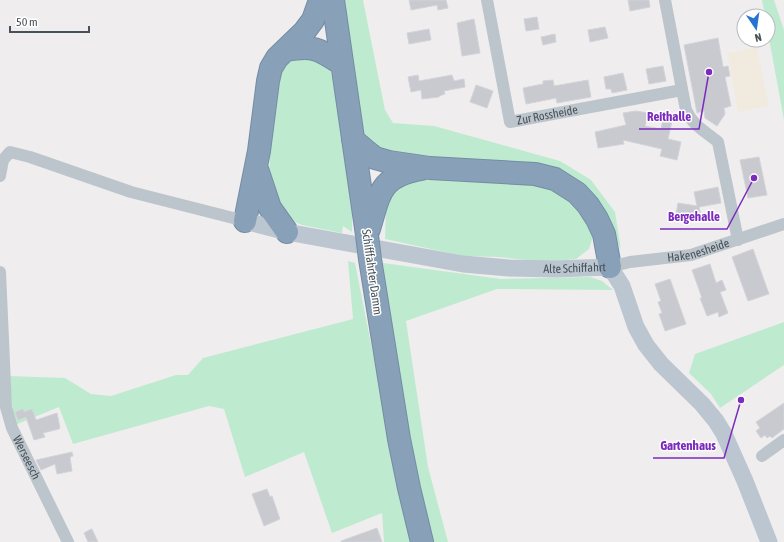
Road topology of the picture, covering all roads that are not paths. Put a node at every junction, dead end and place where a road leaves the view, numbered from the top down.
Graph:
1 (320, 0) edge
2 (333, 0) edge
3 (487, 0) edge
4 (665, 0) edge
5 (286, 50) junction
6 (342, 64) junction
7 (682, 90) junction
8 (353, 140) junction
9 (256, 166) junction
10 (430, 168) junction
11 (0, 176) edge
12 (245, 221) junction
13 (784, 224) edge
14 (287, 232) junction
15 (367, 235) junction
16 (738, 240) junction
17 (610, 267) junction
18 (0, 272) edge
19 (784, 440) edge
20 (762, 456) dead end
21 (68, 542) edge
22 (422, 542) edge
23 (769, 542) edge

1 - 5 highway
2 - 6 highway, Schifffahrter Damm
3 - 7 street, Zur Rossheide
4 - 7 street
5 - 6 highway
5 - 9 highway
6 - 8 highway, Schifffahrter Damm
7 - 16 street
8 - 10 highway
8 - 15 highway, Schifffahrter Damm
9 - 12 highway
9 - 14 highway
10 - 15 highway
10 - 17 highway
11 - 12 street
12 - 14 street, Alte Schiffahrt
13 - 16 street, Hakenesheide
14 - 17 street, Alte Schiffahrt
15 - 22 highway, Schifffahrter Damm, bridge
16 - 17 street, Hakenesheide
17 - 23 street, Alte Schiffahrt
18 - 21 street, Werseesch
19 - 20 street

